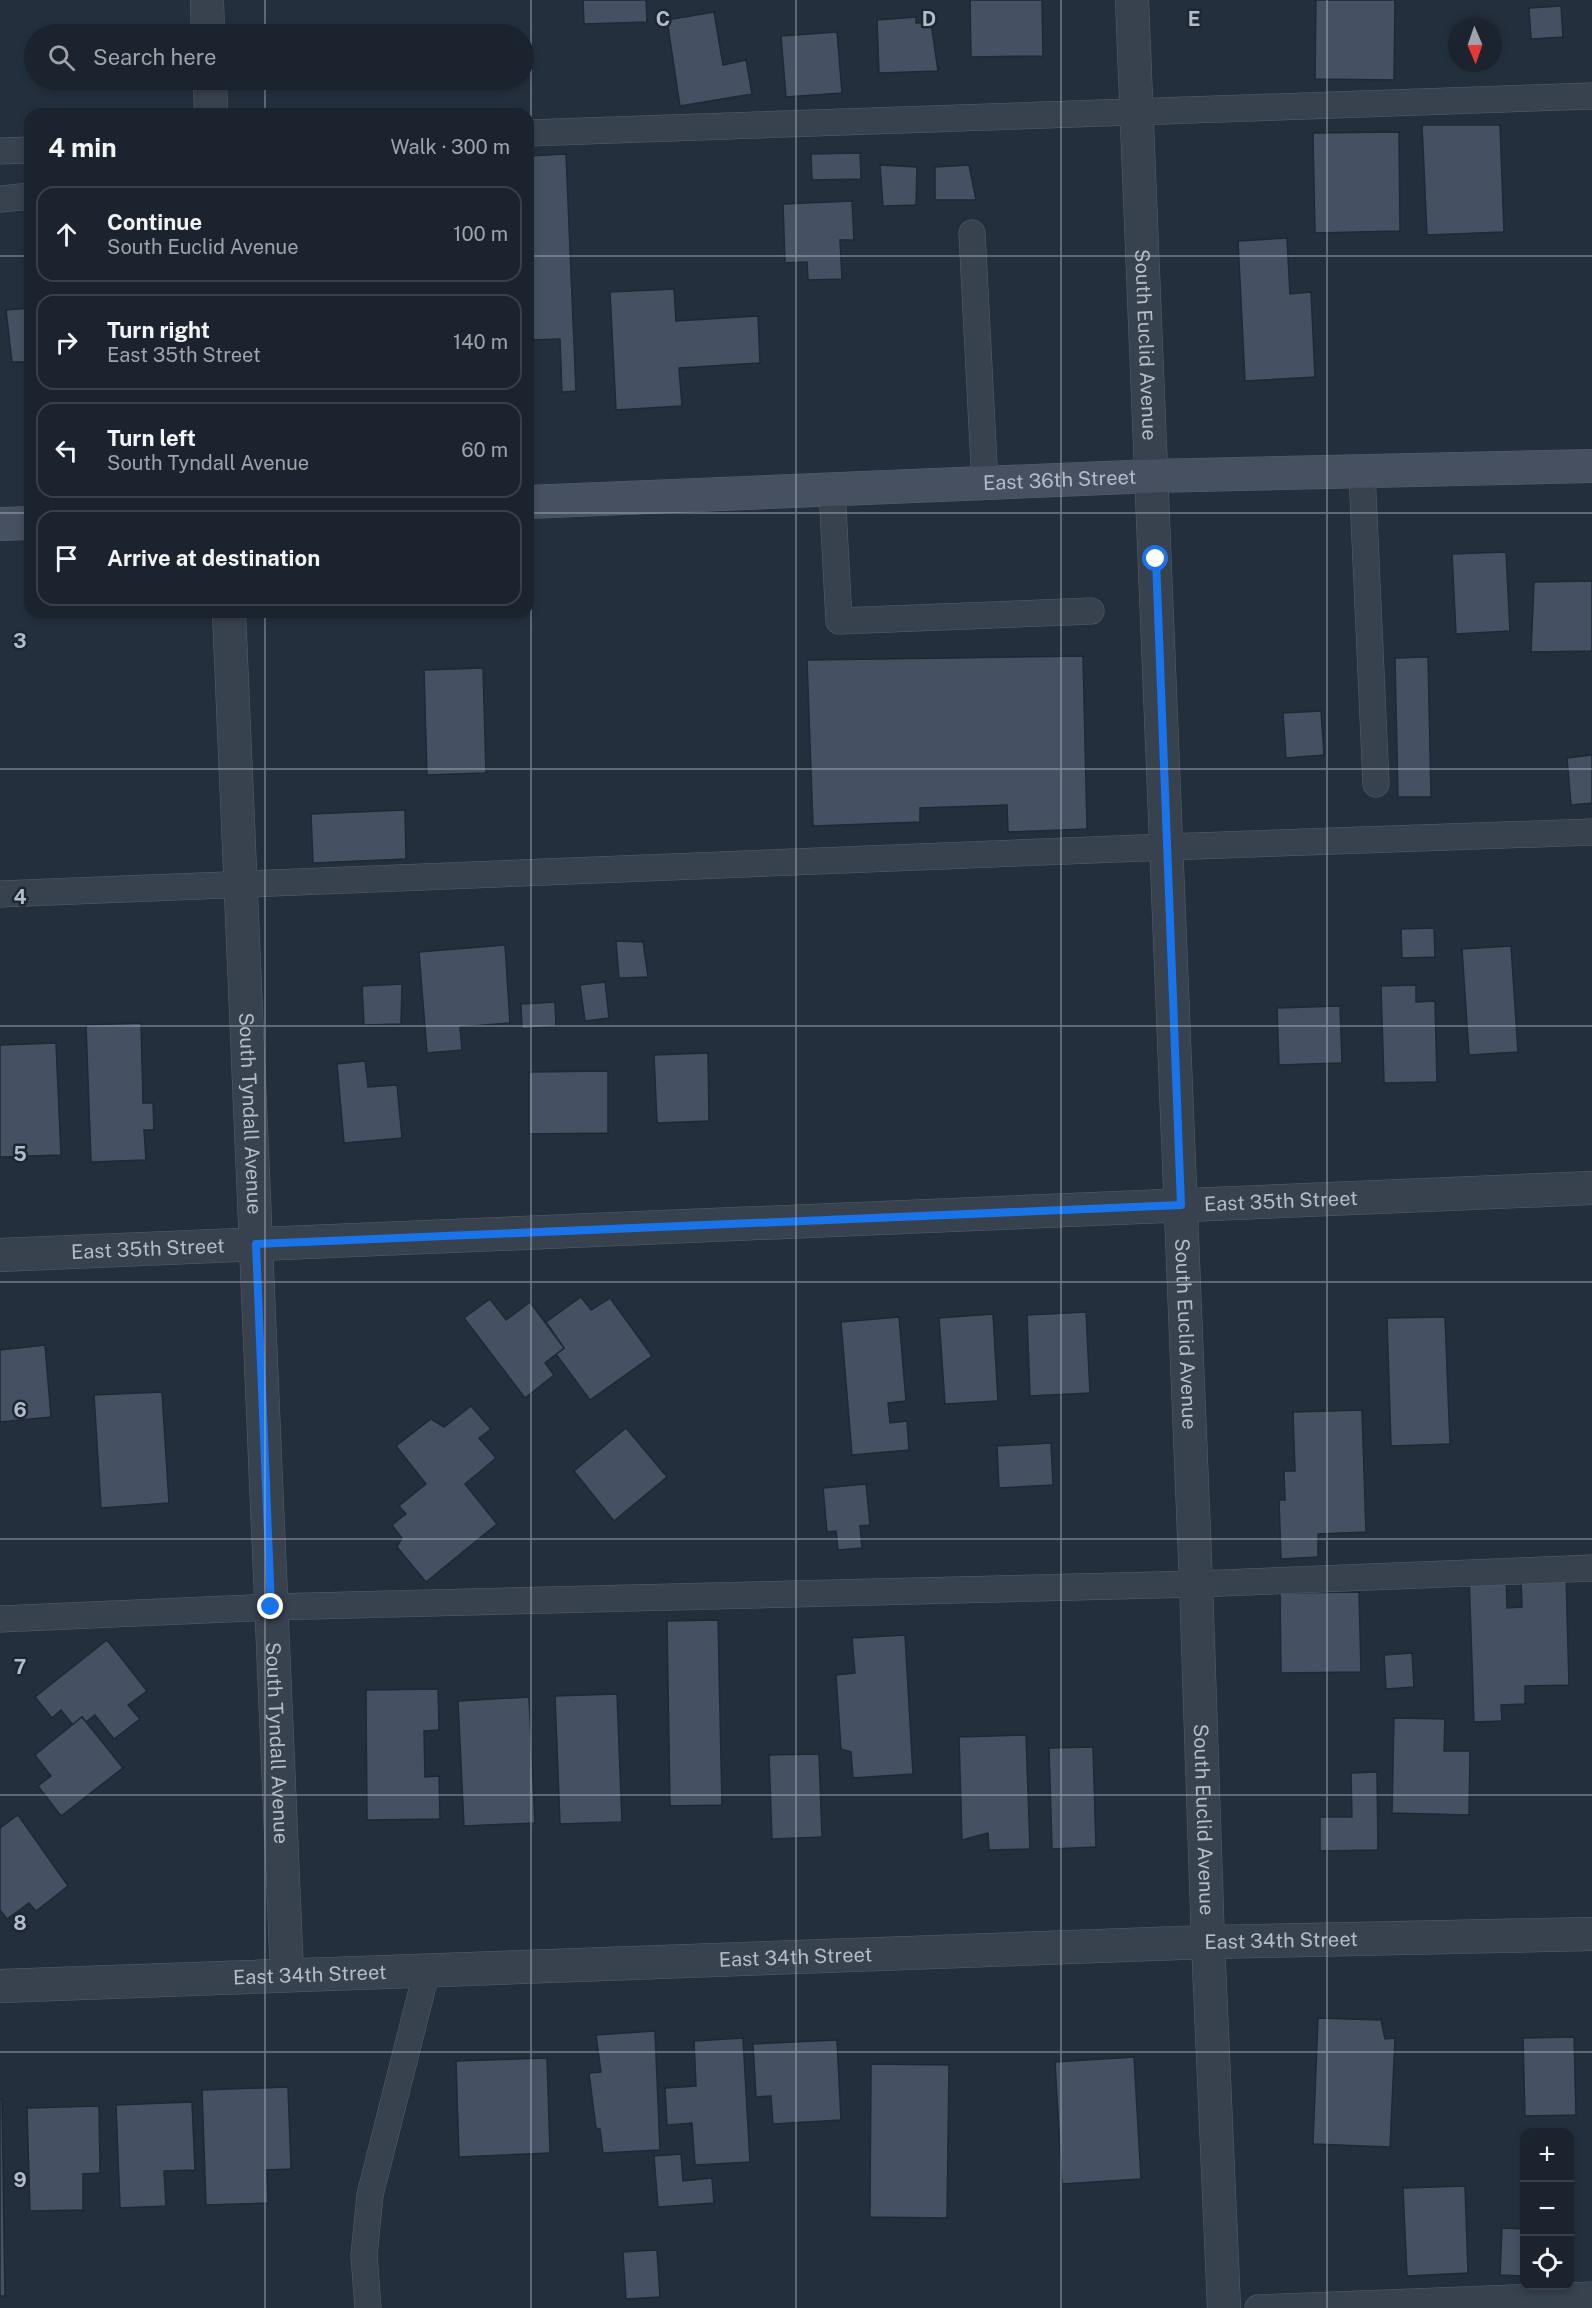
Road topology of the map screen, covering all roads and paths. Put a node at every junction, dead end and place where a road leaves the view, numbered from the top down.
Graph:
1 (207, 0) edge
2 (1132, 0) edge
3 (208, 24) edge
4 (210, 90) edge
5 (1592, 96) edge
6 (211, 108) edge
7 (1138, 111) junction
8 (534, 134) edge
9 (24, 150) edge
10 (0, 151) edge
11 (24, 197) edge
12 (0, 199) edge
13 (972, 233) dead end
14 (1592, 466) edge
15 (1362, 472) junction
16 (1153, 476) junction
17 (985, 484) junction
18 (832, 490) junction
19 (534, 502) edge
20 (24, 523) edge
21 (0, 524) edge
22 (1091, 611) dead end
23 (229, 618) edge
24 (1376, 784) dead end
25 (1592, 832) edge
26 (1167, 847) junction
27 (242, 885) junction
28 (0, 894) edge
29 (1592, 1188) edge
30 (1181, 1205) junction
31 (256, 1244) junction
32 (0, 1254) edge
33 (1592, 1568) edge
34 (1196, 1584) junction
35 (271, 1607) junction
36 (0, 1619) edge
37 (1592, 1934) edge
38 (1208, 1942) junction
39 (427, 1970) junction
40 (287, 1974) junction
41 (0, 1986) edge
42 (1592, 2295) edge
43 (368, 2308) edge
44 (1224, 2308) edge
45 (1258, 2308) edge

1 - 3 street
2 - 7 street, South Euclid Avenue
4 - 6 street
5 - 7 lane
7 - 8 lane
7 - 16 street, South Euclid Avenue
9 - 10 lane
11 - 12 lane
13 - 17 lane
14 - 15 main road, East 36th Street
15 - 16 main road, East 36th Street
15 - 24 lane
16 - 17 main road, East 36th Street
16 - 26 street, South Euclid Avenue
17 - 18 main road, East 36th Street
18 - 19 main road, East 36th Street
18 - 22 lane
20 - 21 main road
23 - 27 street, South Tyndall Avenue
25 - 26 lane
26 - 27 lane
26 - 30 street, South Euclid Avenue
27 - 28 lane
27 - 31 street, South Tyndall Avenue
29 - 30 street, East 35th Street
30 - 31 street, East 35th Street
30 - 34 street, South Euclid Avenue
31 - 32 street, East 35th Street
31 - 35 street, South Tyndall Avenue
33 - 34 lane
34 - 35 lane
34 - 38 street, South Euclid Avenue
35 - 36 lane
35 - 40 street, South Tyndall Avenue
37 - 38 street, East 34th Street
38 - 39 street, East 34th Street
38 - 44 street, South Euclid Avenue
39 - 40 street, East 34th Street
39 - 43 lane
40 - 41 street, East 34th Street
42 - 45 lane

